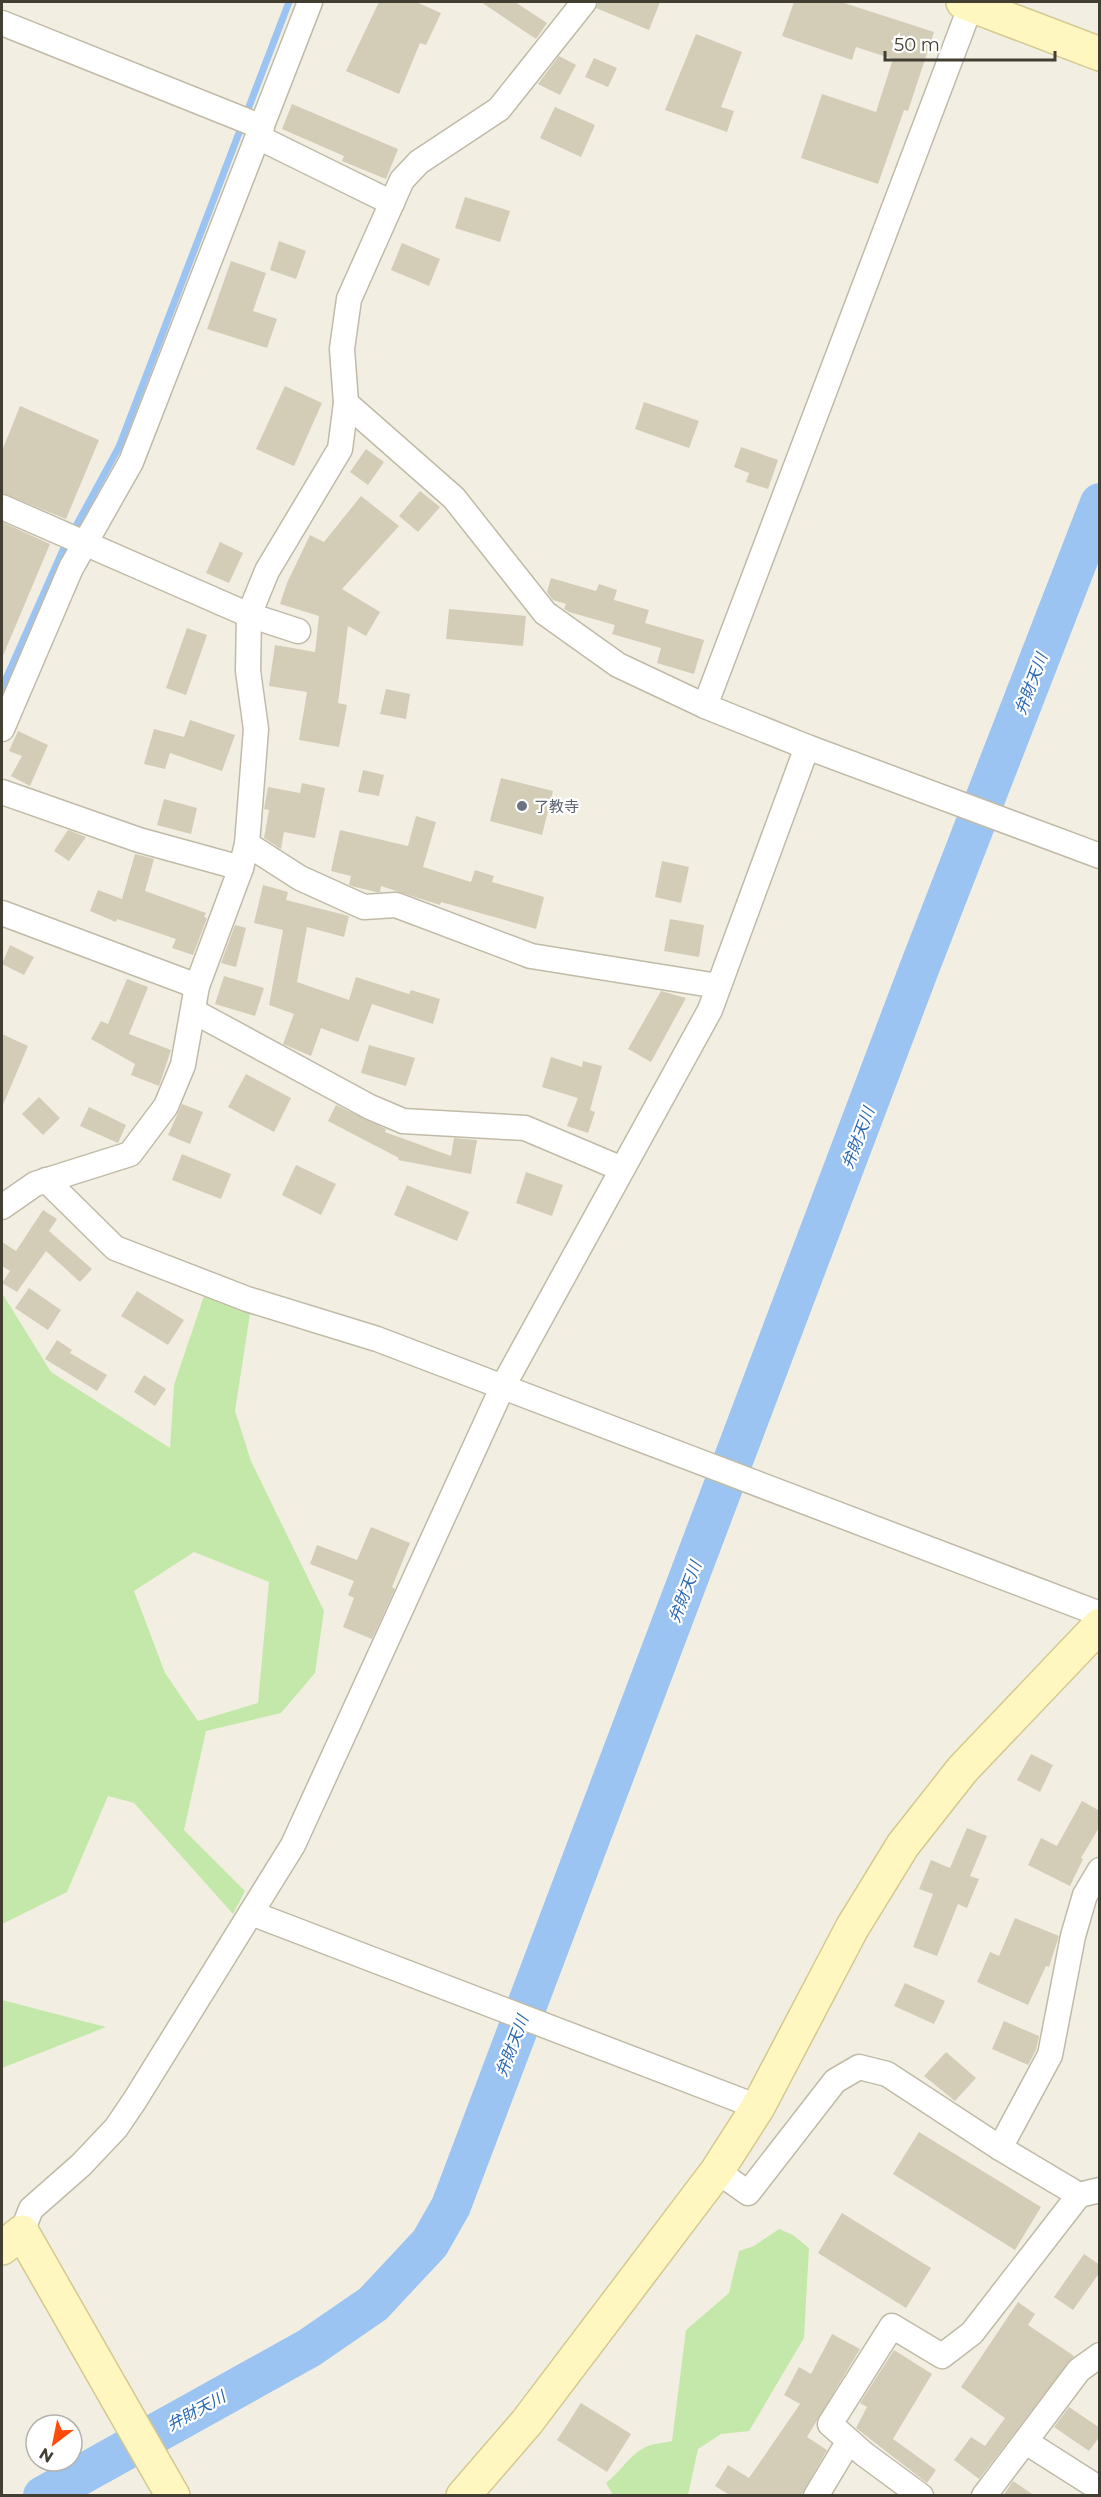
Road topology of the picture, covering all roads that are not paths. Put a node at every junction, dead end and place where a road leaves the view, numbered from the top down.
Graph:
1 (310, 2) edge
2 (584, 2) edge
3 (967, 3) edge
4 (2, 23) edge
5 (1100, 54) edge
6 (260, 132) junction
7 (392, 203) junction
8 (346, 403) junction
9 (2, 507) edge
10 (85, 544) junction
11 (249, 615) junction
12 (298, 631) dead end
13 (705, 706) junction
14 (2, 729) edge
15 (807, 747) junction
16 (2, 792) edge
17 (247, 844) junction
18 (1100, 856) edge
19 (241, 868) junction
20 (2, 913) edge
21 (197, 986) junction
22 (718, 986) junction
23 (193, 1011) junction
24 (622, 1169) junction
25 (46, 1180) junction
26 (2, 1207) edge
27 (502, 1388) junction
28 (1100, 1614) edge
29 (1100, 1625) edge
30 (1100, 1870) edge
31 (251, 1913) junction
32 (758, 2107) junction
33 (1000, 2148) junction
34 (717, 2171) junction
35 (1089, 2192) edge
36 (12, 2240) edge
37 (1100, 2355) edge
38 (849, 2441) junction
39 (1026, 2442) junction
40 (1100, 2489) edge
41 (172, 2496) edge
42 (463, 2496) edge
43 (816, 2496) edge
44 (921, 2496) edge
45 (984, 2496) edge

1 - 6 street
2 - 7 street
3 - 5 street
3 - 13 street
4 - 6 street
6 - 7 street
6 - 10 street
7 - 8 street
8 - 11 street
8 - 13 street
9 - 10 street
10 - 11 street
10 - 14 street
11 - 12 street
11 - 17 street
13 - 15 street
15 - 18 street
15 - 22 street
16 - 19 street
17 - 19 street
17 - 22 street
19 - 21 street
20 - 21 street
21 - 23 street
22 - 24 street
23 - 24 street
23 - 25 street
24 - 27 street
25 - 26 street
25 - 27 street
27 - 28 street
27 - 31 street
29 - 32 street
30 - 33 street
31 - 32 street
31 - 36 street
32 - 34 street
33 - 34 street
33 - 35 street
34 - 42 street
35 - 38 street
36 - 41 street
37 - 39 street
38 - 43 street
38 - 44 street
39 - 40 street
39 - 45 street

